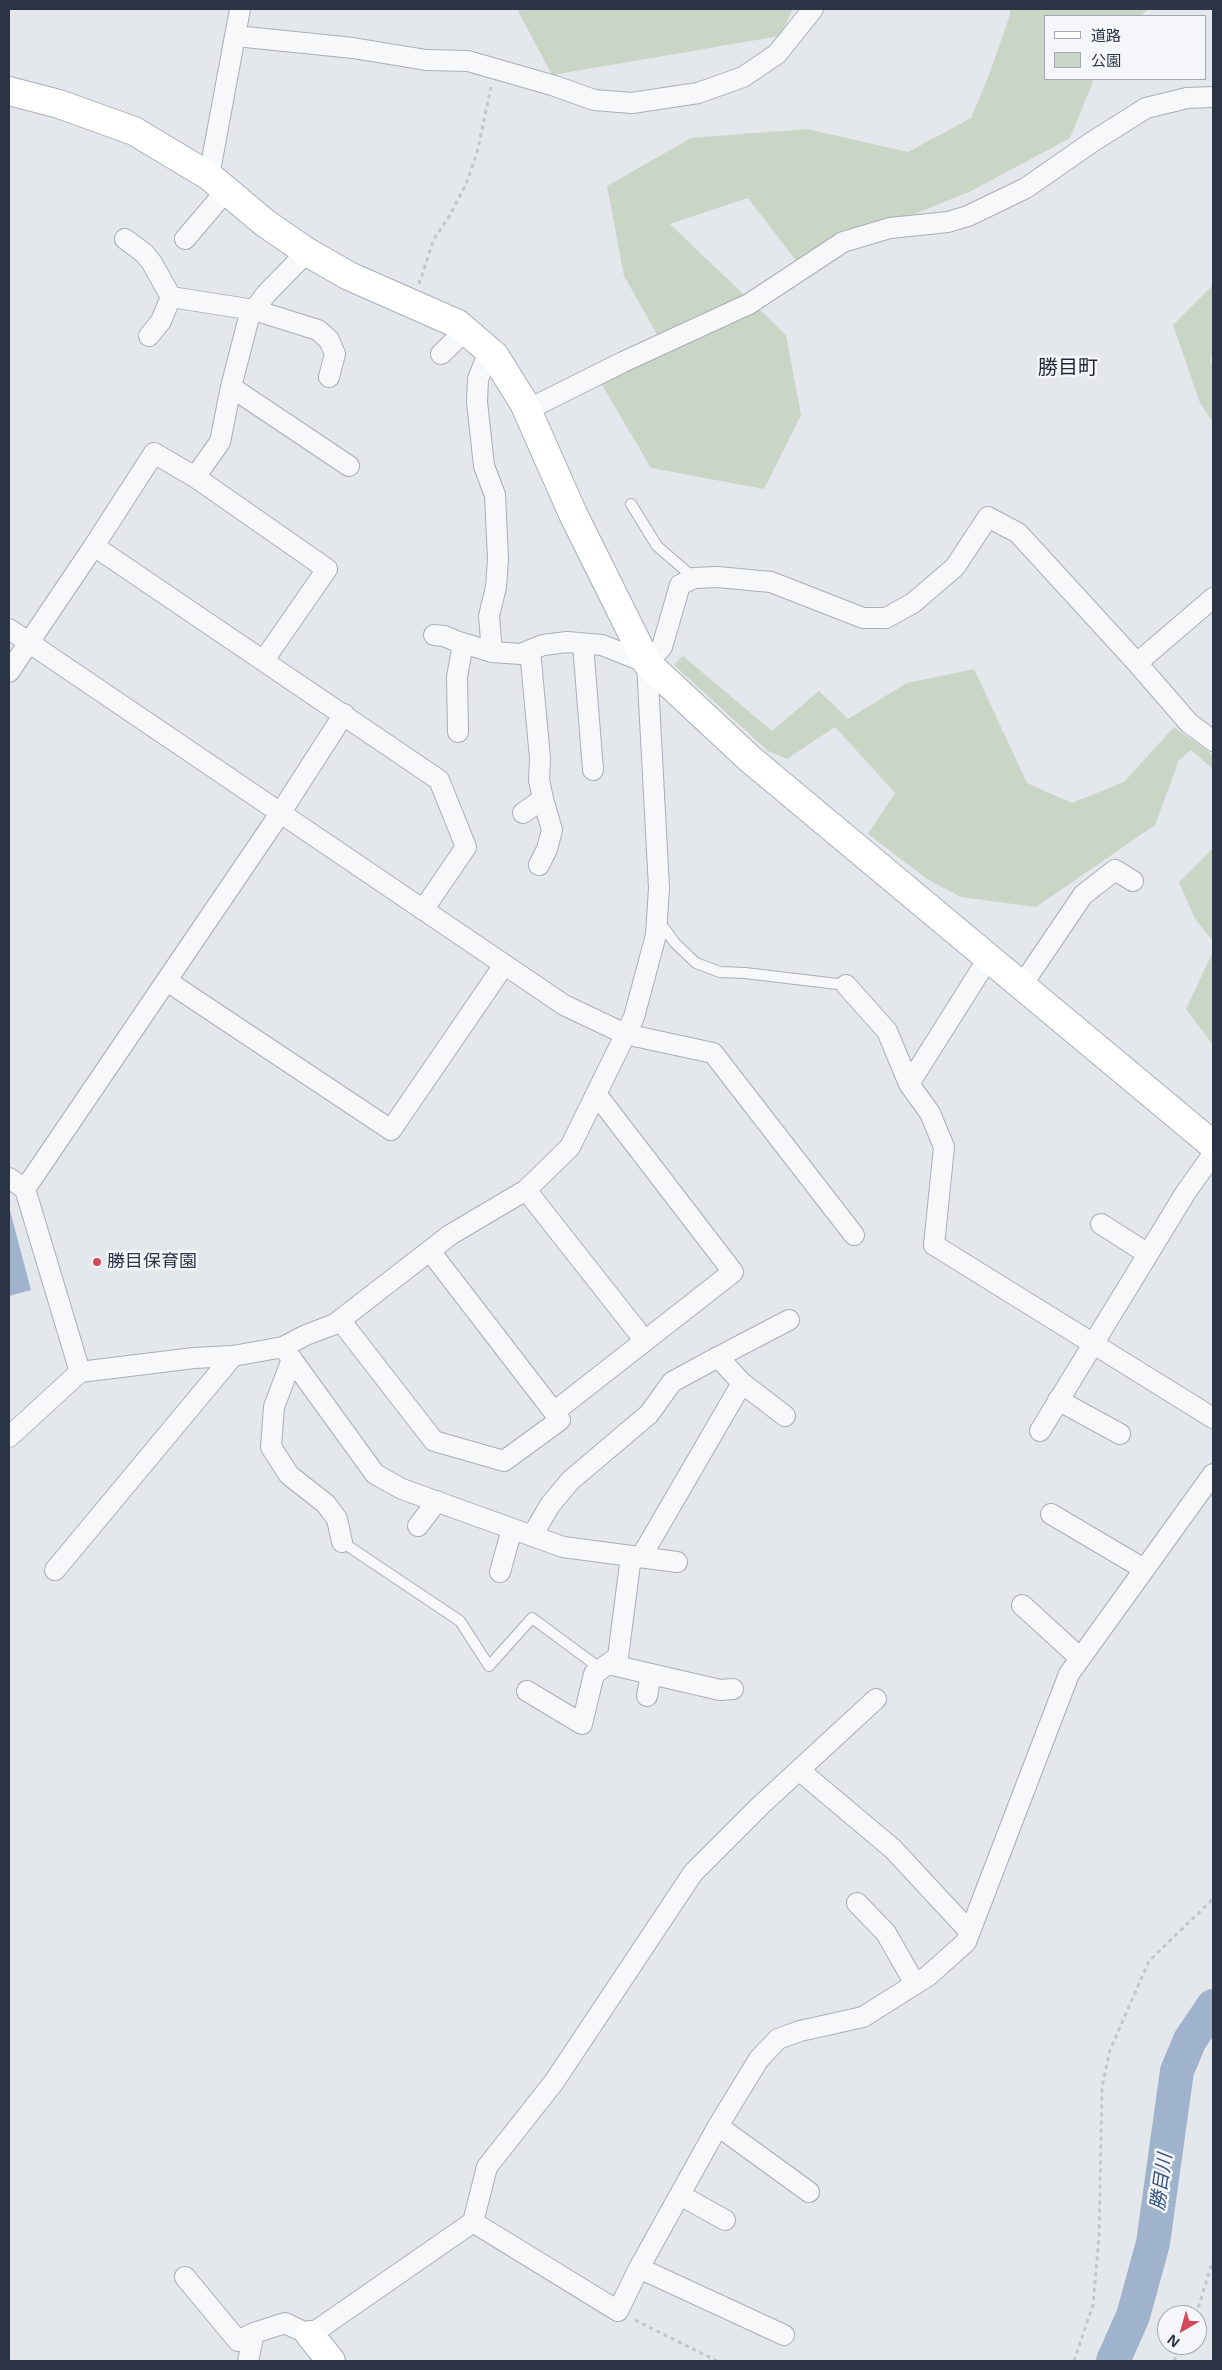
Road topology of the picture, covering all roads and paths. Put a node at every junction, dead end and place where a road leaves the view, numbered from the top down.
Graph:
1 (240, 9) edge
2 (812, 9) edge
3 (236, 36) junction
4 (495, 68) junction
5 (9, 91) edge
6 (1213, 97) edge
7 (217, 184) junction
8 (125, 239) dead end
9 (185, 239) dead end
10 (307, 252) junction
11 (171, 297) junction
12 (414, 304) junction
13 (254, 310) junction
14 (465, 331) junction
15 (149, 336) dead end
16 (489, 351) junction
17 (441, 354) dead end
18 (329, 377) dead end
19 (231, 387) junction
20 (527, 410) junction
21 (349, 466) dead end
22 (195, 477) junction
23 (631, 504) dead end
24 (94, 546) junction
25 (694, 578) junction
26 (1213, 598) edge
27 (9, 629) edge
28 (434, 635) dead end
29 (28, 642) junction
30 (463, 644) junction
31 (583, 644) junction
32 (530, 650) junction
33 (492, 652) junction
34 (264, 660) junction
35 (647, 663) junction
36 (1137, 663) junction
37 (9, 672) edge
38 (344, 714) junction
39 (458, 732) dead end
40 (1213, 740) edge
41 (593, 770) dead end
42 (543, 799) junction
43 (281, 812) junction
44 (523, 813) dead end
45 (539, 866) dead end
46 (1132, 881) dead end
47 (424, 910) junction
48 (657, 918) junction
49 (989, 957) junction
50 (504, 965) junction
51 (166, 980) junction
52 (846, 985) joint
53 (1022, 985) junction
54 (625, 1034) junction
55 (909, 1084) junction
56 (597, 1095) junction
57 (1213, 1145) edge
58 (1213, 1154) edge
59 (9, 1178) edge
60 (25, 1189) junction
61 (526, 1190) junction
62 (1101, 1224) dead end
63 (854, 1235) dead end
64 (430, 1251) junction
65 (1148, 1254) junction
66 (340, 1320) junction
67 (789, 1320) dead end
68 (645, 1341) junction
69 (1093, 1344) junction
70 (288, 1353) junction
71 (233, 1356) junction
72 (718, 1356) junction
73 (80, 1372) junction
74 (742, 1383) junction
75 (1058, 1400) junction
76 (554, 1412) junction
77 (785, 1416) dead end
78 (1213, 1418) edge
79 (1040, 1430) dead end
80 (1120, 1434) dead end
81 (9, 1437) edge
82 (1213, 1474) edge
83 (437, 1501) junction
84 (1051, 1514) dead end
85 (418, 1526) dead end
86 (512, 1529) junction
87 (532, 1536) junction
88 (342, 1542) joint
89 (636, 1557) junction
90 (677, 1562) dead end
91 (1144, 1569) junction
92 (55, 1570) dead end
93 (500, 1572) dead end
94 (1022, 1605) dead end
95 (1079, 1657) junction
96 (605, 1666) junction
97 (651, 1674) junction
98 (733, 1689) dead end
99 (527, 1691) dead end
100 (647, 1696) dead end
101 (876, 1699) dead end
102 (798, 1770) junction
103 (1213, 1900) edge
104 (857, 1902) dead end
105 (970, 1932) junction
106 (915, 1984) junction
107 (718, 2126) junction
108 (809, 2192) dead end
109 (680, 2194) junction
110 (724, 2220) dead end
111 (473, 2222) junction
112 (1213, 2260) edge
113 (639, 2268) junction
114 (185, 2277) dead end
115 (1199, 2305) edge
116 (618, 2311) junction
117 (254, 2333) junction
118 (310, 2335) junction
119 (784, 2335) dead end
120 (248, 2361) edge
121 (330, 2361) edge
122 (717, 2361) edge
123 (1074, 2361) edge

1 - 3 street
2 - 4 street
3 - 4 street
3 - 7 street
4 - 12 path
5 - 7 street
6 - 20 street
7 - 9 street
7 - 10 street
8 - 11 street
10 - 12 street
10 - 13 street
11 - 13 street
11 - 15 street
12 - 14 street
13 - 18 street
13 - 19 street
14 - 16 street
14 - 17 street
16 - 20 street
16 - 33 street
19 - 21 street
19 - 22 street
20 - 35 street
22 - 24 street
22 - 34 street
23 - 25 lane
24 - 29 street
24 - 34 street
25 - 35 street
25 - 36 street
26 - 36 street
27 - 29 street
28 - 30 street
29 - 37 street
29 - 43 street
30 - 33 street
30 - 39 street
31 - 32 street
31 - 35 street
31 - 41 street
32 - 33 street
32 - 42 street
34 - 38 street
35 - 48 street
35 - 49 street
36 - 40 street
38 - 43 street
38 - 47 street
42 - 44 street
42 - 45 street
43 - 47 street
43 - 51 street
46 - 53 street
47 - 50 street
48 - 52 lane
48 - 54 street
49 - 53 street
49 - 55 street
50 - 51 street
50 - 54 street
51 - 60 street
52 - 55 street
53 - 57 street
54 - 56 street
54 - 63 street
55 - 69 street
56 - 61 street
56 - 68 street
58 - 65 street
59 - 60 street
60 - 73 street
61 - 64 street
61 - 68 street
62 - 65 street
64 - 66 street
64 - 76 street
65 - 69 street
66 - 70 street
66 - 76 street
67 - 72 street
68 - 76 street
69 - 75 street
69 - 78 street
70 - 71 street
70 - 83 street
70 - 88 street
71 - 73 street
71 - 92 street
72 - 74 street
72 - 87 street
73 - 81 street
74 - 77 street
74 - 89 street
75 - 79 street
75 - 80 street
82 - 91 street
83 - 85 street
83 - 86 street
84 - 91 street
86 - 87 street
86 - 93 street
87 - 89 street
88 - 96 lane
89 - 90 street
89 - 96 street
91 - 95 street
94 - 95 street
95 - 105 street
96 - 97 street
96 - 99 street
97 - 98 street
97 - 100 street
101 - 102 street
102 - 105 street
102 - 111 street
103 - 123 path
104 - 106 street
105 - 106 street
106 - 107 street
107 - 108 street
107 - 109 street
109 - 110 street
109 - 113 street
111 - 116 street
111 - 118 street
112 - 115 path
113 - 116 street
113 - 119 street
114 - 117 street
116 - 122 path
117 - 118 street
117 - 120 street
118 - 121 street

